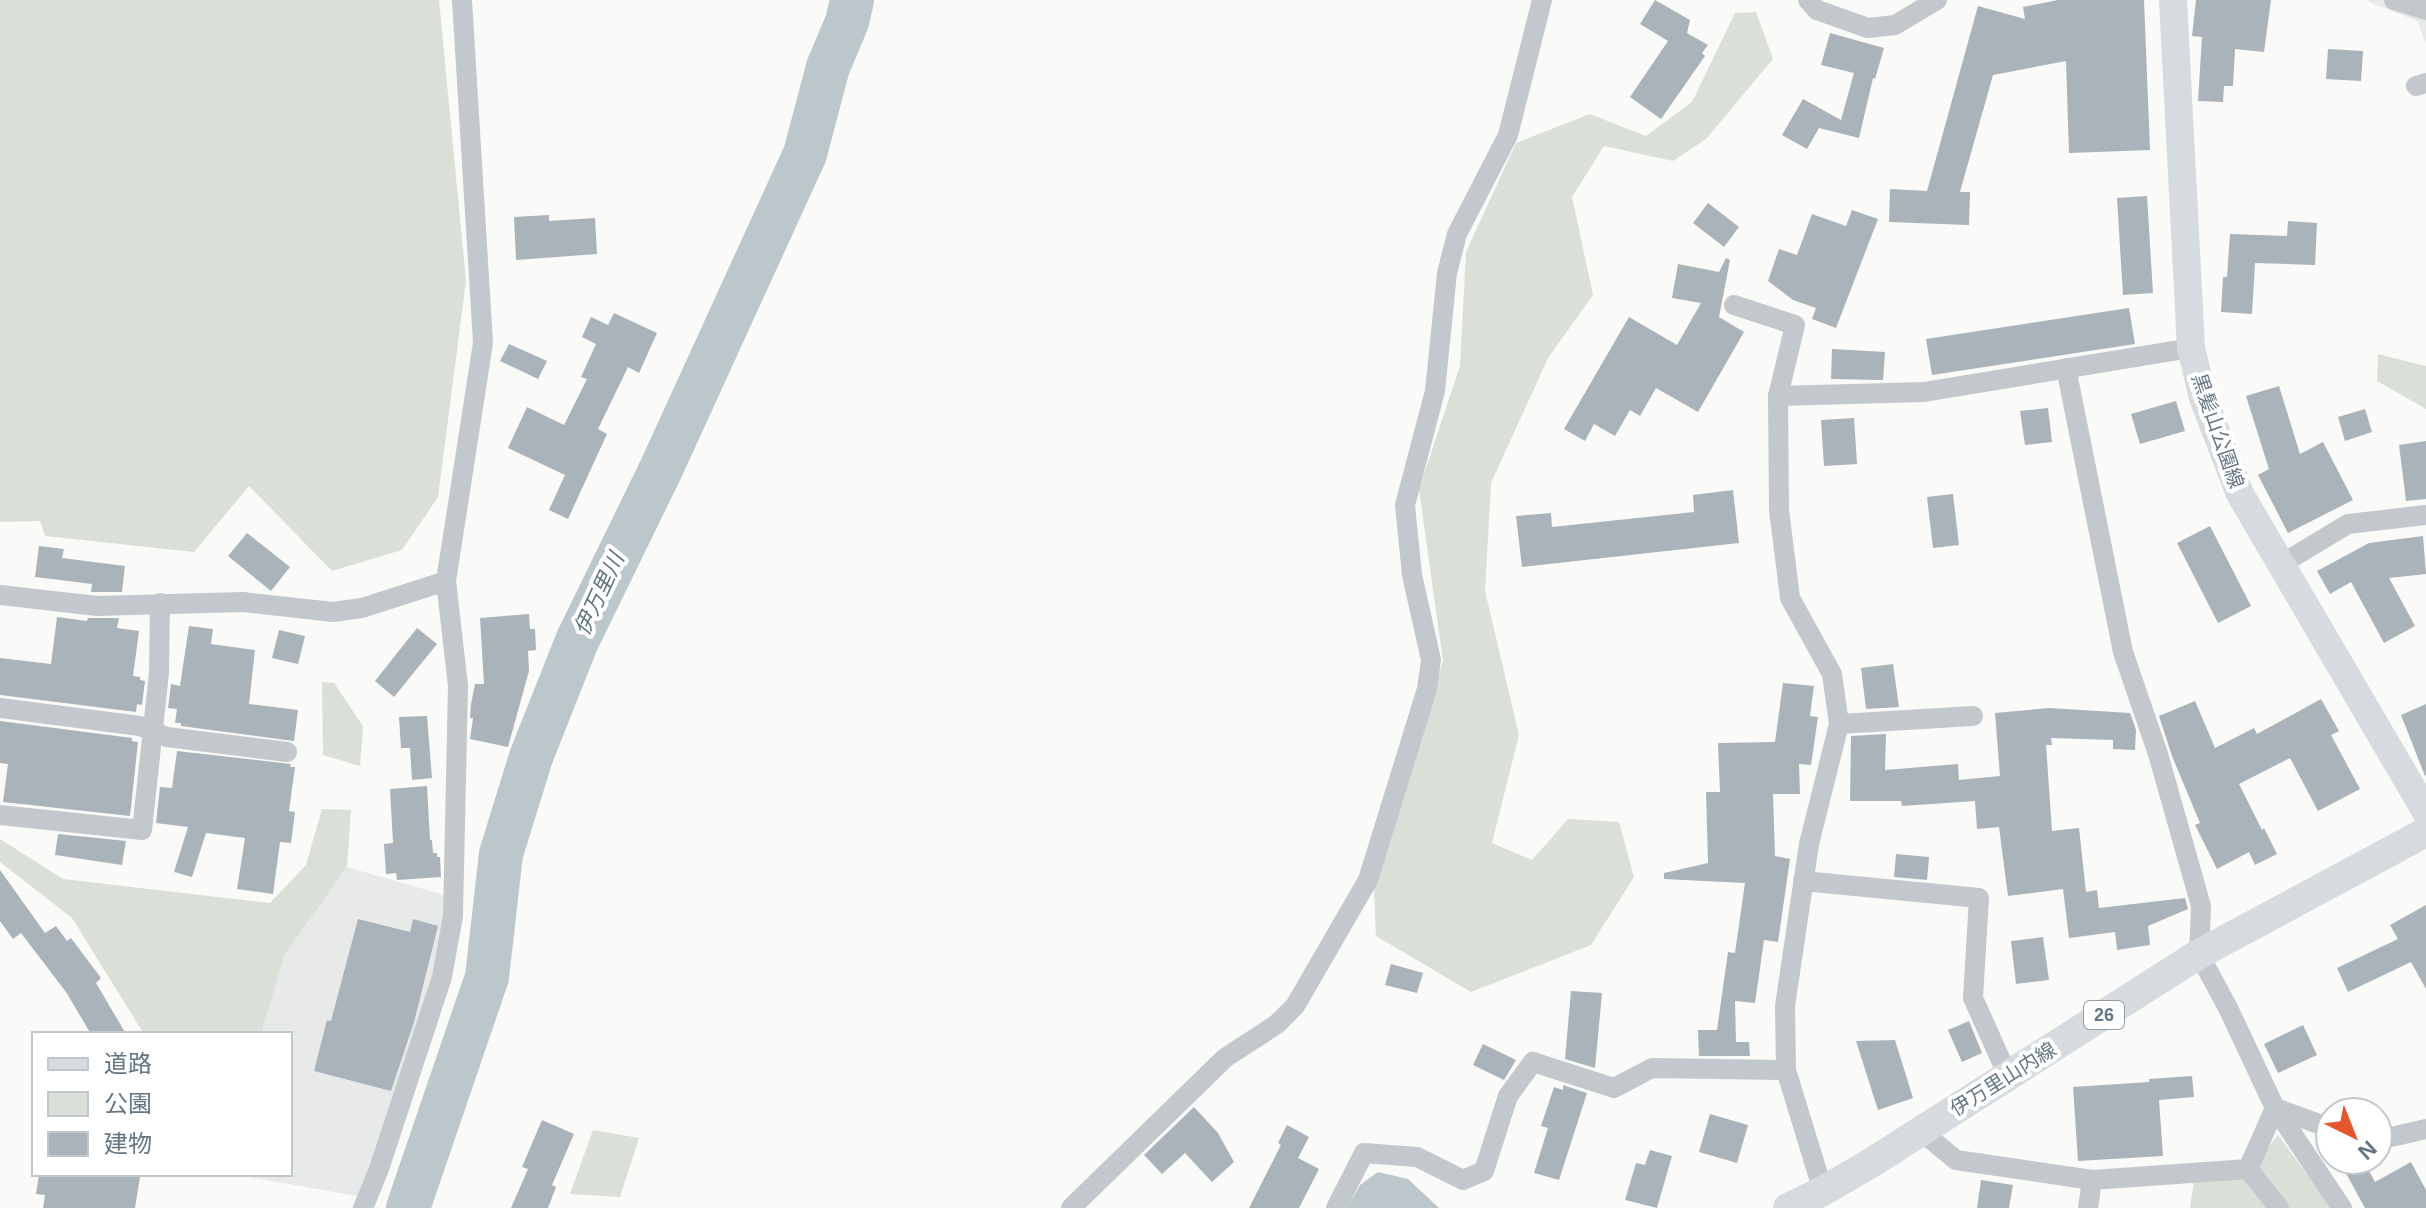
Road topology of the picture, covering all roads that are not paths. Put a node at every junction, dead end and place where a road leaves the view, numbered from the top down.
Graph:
1 (462, 0) edge
2 (1542, 0) edge
3 (1808, 0) edge
4 (1937, 0) edge
5 (2173, 0) edge
6 (2394, 0) edge
7 (2426, 10) edge
8 (1734, 305) dead end
9 (2191, 348) junction
10 (2066, 368) junction
11 (1778, 396) junction
12 (2426, 515) edge
13 (2280, 565) junction
14 (446, 581) junction
15 (0, 595) edge
16 (160, 603) junction
17 (0, 708) edge
18 (1973, 716) dead end
19 (1839, 724) junction
20 (153, 731) junction
21 (287, 752) dead end
22 (2426, 812) edge
23 (0, 815) edge
24 (2426, 832) edge
25 (1803, 881) junction
26 (2199, 954) junction
27 (1786, 1070) junction
28 (2008, 1076) junction
29 (2275, 1108) junction
30 (2314, 1122) edge
31 (2426, 1129) edge
32 (1921, 1131) junction
33 (2394, 1136) edge
34 (2248, 1169) junction
35 (2092, 1180) junction
36 (1823, 1191) junction
37 (363, 1208) edge
38 (1071, 1208) edge
39 (1336, 1208) edge
40 (1788, 1208) edge
41 (2088, 1208) edge
42 (2279, 1208) edge
43 (2342, 1208) edge

1 - 14 street
2 - 38 street
3 - 4 street
5 - 9 main road, 黒髪山公園線
6 - 7 street
8 - 11 street
9 - 10 street
9 - 13 main road, 黒髪山公園線
10 - 11 street
10 - 26 street
11 - 19 street
12 - 13 street
13 - 22 main road, 黒髪山公園線
14 - 16 street
14 - 37 street
15 - 16 street
16 - 20 street
17 - 20 street
18 - 19 street
19 - 25 street
20 - 21 street
20 - 23 street
24 - 26 main road, 伊万里山内線 / 26
25 - 27 street
25 - 28 street
26 - 28 main road, 伊万里山内線 / 26
26 - 29 street
27 - 36 street
27 - 39 street
28 - 32 main road, 伊万里山内線 / 26
29 - 30 street
29 - 34 street
29 - 43 street
31 - 33 street
32 - 35 street
32 - 36 main road, 伊万里山内線 / 26
34 - 35 street
34 - 42 street
35 - 41 street
36 - 40 main road, 伊万里山内線 / 26

